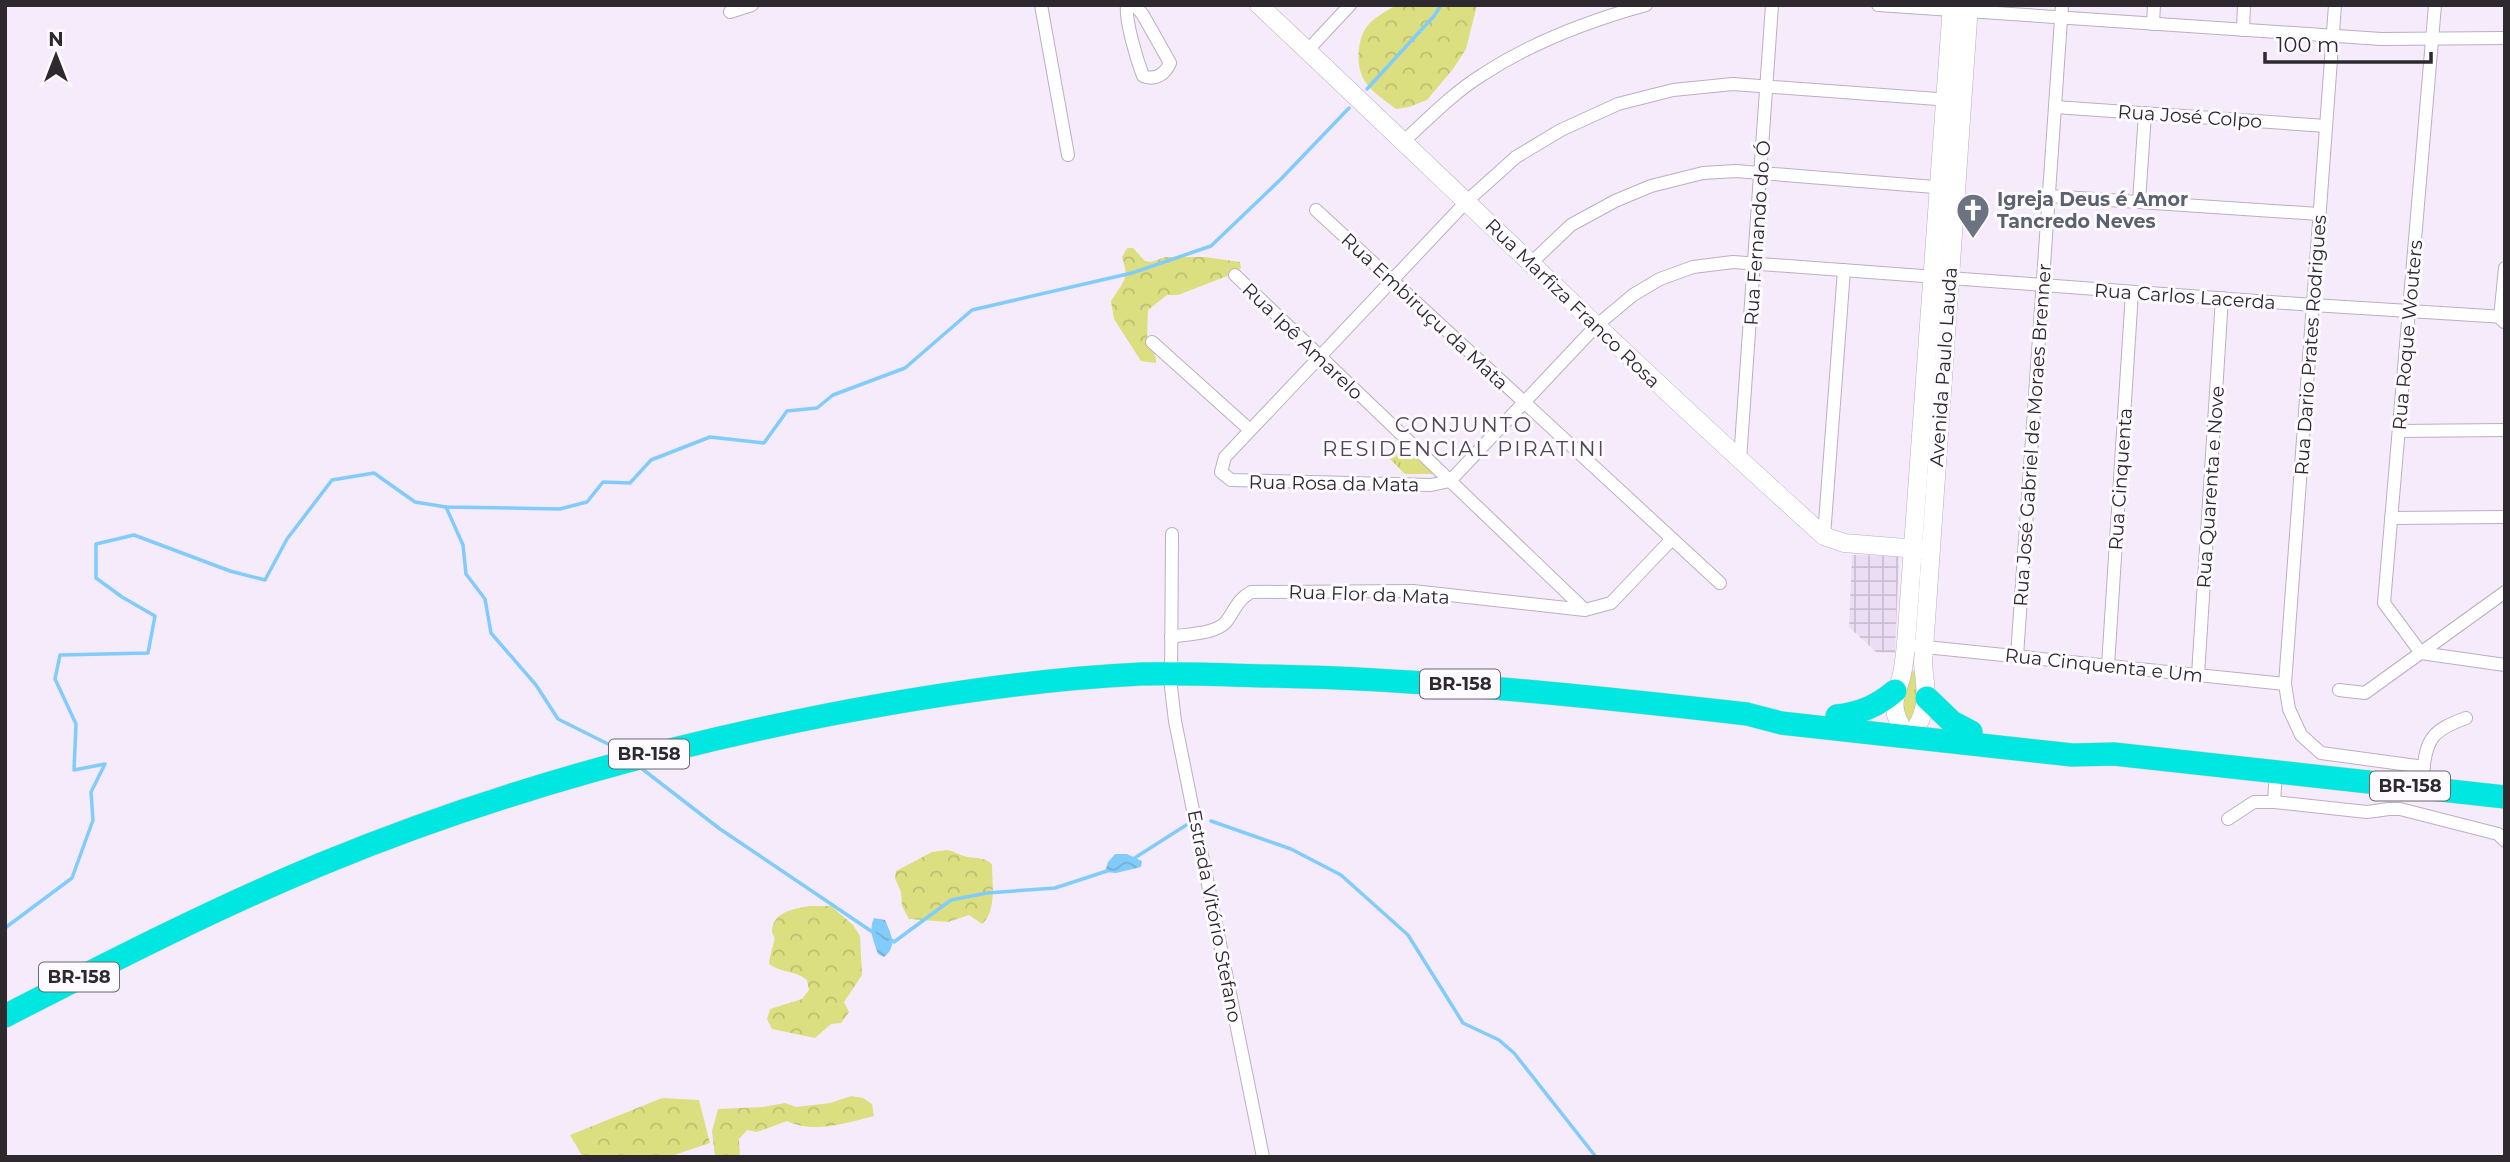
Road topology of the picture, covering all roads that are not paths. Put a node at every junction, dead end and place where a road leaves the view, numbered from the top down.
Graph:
1 (752, 5) edge
2 (1041, 5) edge
3 (1127, 5) edge
4 (1135, 5) edge
5 (1259, 5) edge
6 (1350, 5) edge
7 (1646, 5) edge
8 (1772, 5) edge
9 (1878, 5) edge
10 (2154, 5) edge
11 (2244, 5) edge
12 (2335, 5) edge
13 (2435, 5) edge
14 (1960, 9) edge
15 (730, 12) dead end
16 (2062, 12) edge
17 (2153, 24) junction
18 (2243, 30) junction
19 (2332, 36) junction
20 (2432, 38) junction
21 (2505, 38) edge
22 (1307, 51) junction
23 (1768, 86) junction
24 (1954, 101) junction
25 (2055, 107) junction
26 (2145, 113) junction
27 (2326, 126) junction
28 (1403, 142) junction
29 (1068, 155) dead end
30 (1761, 173) junction
31 (1947, 188) junction
32 (2049, 196) junction
33 (1467, 201) junction
34 (2140, 202) junction
35 (1316, 210) dead end
36 (2319, 214) junction
37 (1530, 264) junction
38 (1754, 264) junction
39 (2505, 268) edge
40 (1844, 270) junction
41 (1235, 275) dead end
42 (1941, 278) junction
43 (1392, 280) junction
44 (2043, 285) junction
45 (2132, 292) junction
46 (2221, 298) junction
47 (2313, 305) junction
48 (2409, 311) junction
49 (2503, 319) edge
50 (1596, 326) junction
51 (1152, 342) dead end
52 (1320, 356) junction
53 (1524, 402) junction
54 (1250, 430) junction
55 (2505, 430) edge
56 (2399, 431) junction
57 (1740, 460) junction
58 (1450, 481) junction
59 (2505, 517) edge
60 (2391, 518) junction
61 (1172, 534) dead end
62 (1824, 536) junction
63 (1672, 539) junction
64 (1922, 549) junction
65 (1720, 583) dead end
66 (2505, 592) edge
67 (1585, 610) junction
68 (1171, 637) junction
69 (1915, 645) junction
70 (2421, 653) junction
71 (2017, 656) junction
72 (2108, 666) junction
73 (2505, 666) edge
74 (1171, 674) junction
75 (2198, 675) junction
76 (2285, 684) junction
77 (2339, 690) dead end
78 (1895, 691) junction
79 (1927, 698) junction
80 (1747, 714) junction
81 (1837, 716) junction
82 (2466, 718) dead end
83 (1908, 729) junction
84 (1971, 732) junction
85 (2114, 754) junction
86 (2276, 772) junction
87 (2416, 780) junction
88 (2505, 797) edge
89 (2274, 802) junction
90 (2400, 809) junction
91 (2228, 819) dead end
92 (2505, 841) edge
93 (5, 1016) edge
94 (1263, 1157) edge

1 - 15 street
2 - 29 street
3 - 4 street
5 - 22 street, Rua Marfiza Franco Rosa
6 - 22 street
7 - 28 street
8 - 23 street, Rua Fernando do Ó
9 - 14 street
10 - 17 street
11 - 18 street
12 - 19 street, Rua Dario Prates Rodrigues
13 - 20 street, Rua Roque Wouters
14 - 16 street
14 - 24 street, Avenida Paulo Lauda
16 - 17 street
16 - 25 street, Rua José Gabriel de Moraes Brenner
17 - 18 street
18 - 19 street
19 - 20 street
19 - 27 street, Rua Dario Prates Rodrigues
20 - 21 street
20 - 48 street, Rua Roque Wouters
22 - 28 street, Rua Marfiza Franco Rosa
23 - 24 street
23 - 30 street, Rua Fernando do Ó
23 - 33 street
24 - 31 street, Avenida Paulo Lauda
25 - 26 street, Rua José Colpo
25 - 32 street, Rua José Gabriel de Moraes Brenner
26 - 27 street, Rua José Colpo
26 - 34 street
27 - 36 street, Rua Dario Prates Rodrigues
28 - 33 street, Rua Marfiza Franco Rosa
30 - 31 street
30 - 37 street
30 - 38 street, Rua Fernando do Ó
31 - 42 street, Avenida Paulo Lauda
32 - 34 street
32 - 44 street, Rua José Gabriel de Moraes Brenner
33 - 37 street, Rua Marfiza Franco Rosa
33 - 43 street
34 - 36 street
35 - 43 street, Rua Embiruçu da Mata
36 - 47 street, Rua Dario Prates Rodrigues
37 - 50 street, Rua Marfiza Franco Rosa
38 - 40 street, Rua Carlos Lacerda
38 - 50 street, Rua Carlos Lacerda
38 - 57 street, Rua Fernando do Ó
39 - 49 street
40 - 42 street, Rua Carlos Lacerda
40 - 62 street
41 - 52 street, Rua Ipê Amarelo
42 - 44 street, Rua Carlos Lacerda
42 - 64 street, Avenida Paulo Lauda
43 - 52 street
43 - 53 street, Rua Embiruçu da Mata
44 - 45 street, Rua Carlos Lacerda
44 - 71 street, Rua José Gabriel de Moraes Brenner
45 - 46 street, Rua Carlos Lacerda
45 - 72 street, Rua Cinquenta
46 - 47 street, Rua Carlos Lacerda
46 - 75 street, Rua Quarenta e Nove
47 - 48 street, Rua Carlos Lacerda
47 - 76 street, Rua Dario Prates Rodrigues
48 - 49 street, Rua Carlos Lacerda
48 - 56 street, Rua Roque Wouters
50 - 53 street, Rua Carlos Lacerda
50 - 57 street, Rua Marfiza Franco Rosa
51 - 54 street
52 - 54 street
52 - 58 street, Rua Ipê Amarelo
53 - 58 street, Rua Carlos Lacerda
53 - 63 street, Rua Embiruçu da Mata
54 - 58 street, Rua Rosa da Mata
55 - 56 street
56 - 60 street, Rua Roque Wouters
57 - 62 street, Rua Marfiza Franco Rosa
58 - 67 street, Rua Ipê Amarelo
59 - 60 street
60 - 70 street, Rua Roque Wouters
61 - 68 street, Estrada Vitório Stefano
62 - 64 street, Rua Marfiza Franco Rosa
63 - 65 street, Rua Embiruçu da Mata
63 - 67 street
64 - 69 street, Avenida Paulo Lauda
66 - 70 street
67 - 68 street, Rua Flor da Mata
68 - 74 street, Estrada Vitório Stefano
69 - 71 street, Rua Cinquenta e Um
69 - 78 street, Avenida Paulo Lauda
69 - 79 street, Avenida Paulo Lauda
70 - 73 street
70 - 77 street
71 - 72 street, Rua Cinquenta e Um
72 - 75 street, Rua Cinquenta e Um
74 - 80 highway, BR-158
74 - 93 highway, BR-158
74 - 94 street, Estrada Vitório Stefano
75 - 76 street, Rua Cinquenta e Um
76 - 87 street, Rua Dario Prates Rodrigues
78 - 81 highway
78 - 83 street, Avenida Paulo Lauda
79 - 83 street, Avenida Paulo Lauda
79 - 84 highway
80 - 81 highway, BR-158
80 - 83 highway, BR-158
81 - 83 highway, BR-158
82 - 87 street
83 - 84 highway, BR-158
83 - 85 highway, BR-158
84 - 85 highway, BR-158
85 - 86 highway, BR-158
86 - 87 highway, BR-158
86 - 89 street
87 - 88 highway, BR-158
87 - 90 street
89 - 90 street
89 - 91 street
90 - 92 street

